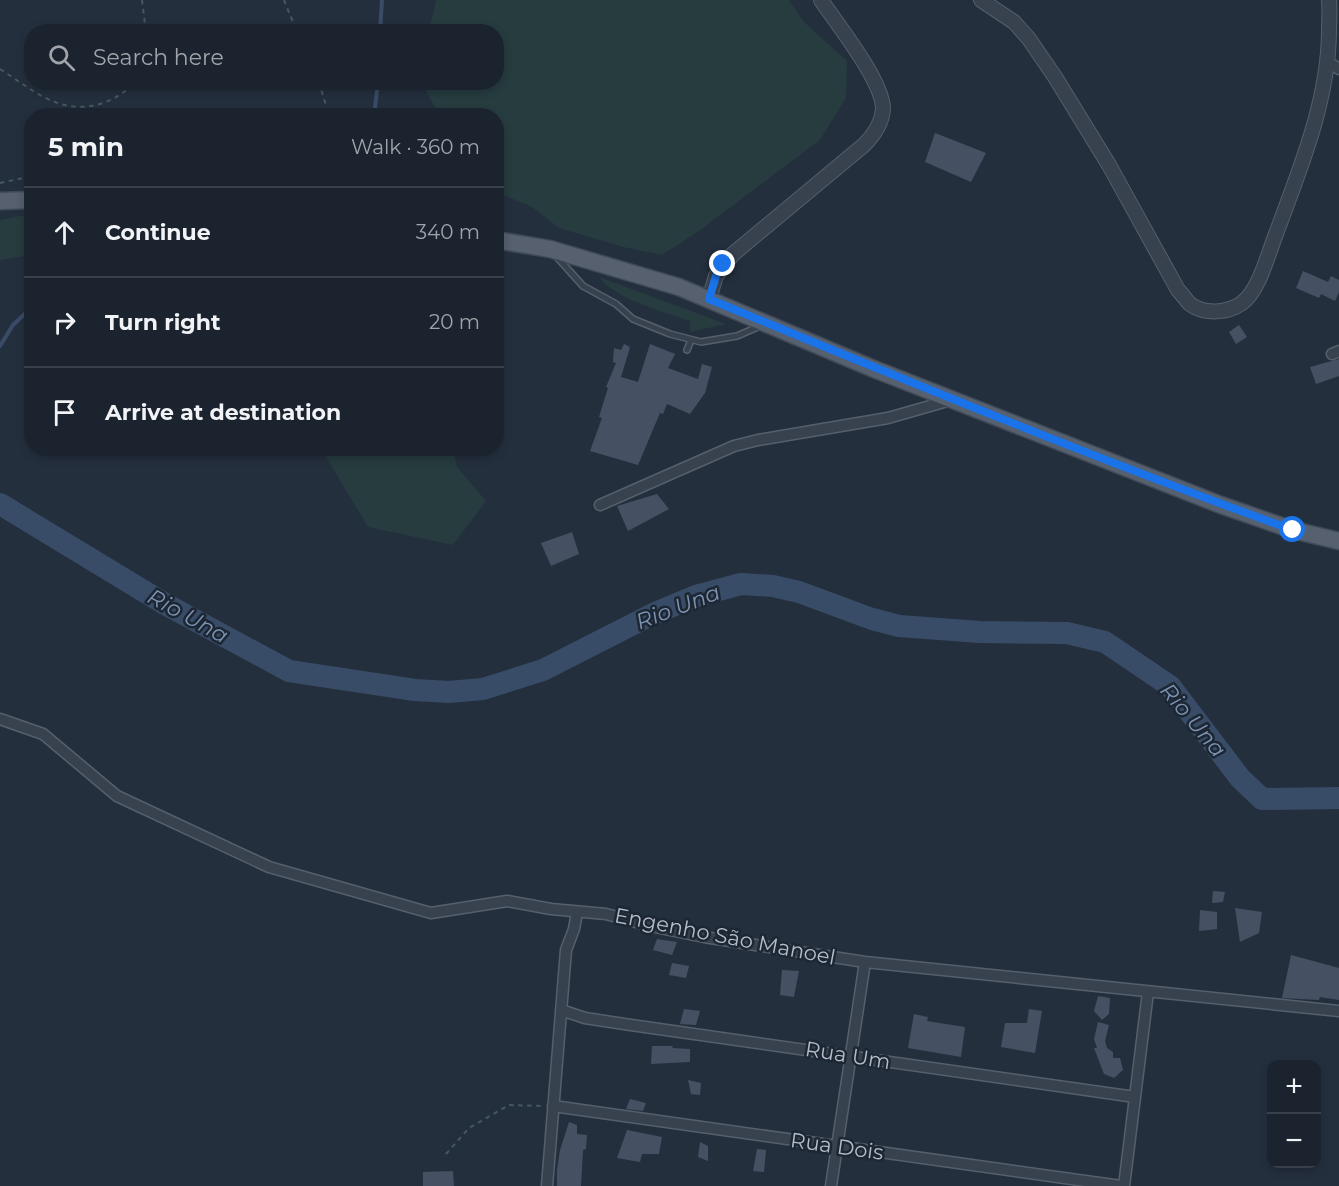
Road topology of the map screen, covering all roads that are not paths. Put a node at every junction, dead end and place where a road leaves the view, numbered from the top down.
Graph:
1 (821, 0) edge
2 (981, 0) edge
3 (1329, 0) edge
4 (1334, 65) edge
5 (24, 200) edge
6 (0, 201) edge
7 (504, 241) edge
8 (550, 249) junction
9 (709, 299) junction
10 (766, 323) junction
11 (691, 340) junction
12 (687, 350) dead end
13 (952, 400) junction
14 (600, 505) dead end
15 (1339, 541) edge
16 (0, 719) edge
17 (577, 912) junction
18 (865, 962) junction
19 (1148, 992) junction
20 (561, 1010) junction
21 (1339, 1011) edge
22 (850, 1056) junction
23 (1135, 1096) junction
24 (553, 1106) junction
25 (837, 1146) junction
26 (547, 1186) edge
27 (831, 1186) edge
28 (1122, 1186) edge

1 - 9 street
2 - 4 street
3 - 4 street
5 - 6 main road
7 - 8 main road
8 - 9 main road
8 - 11 lane
9 - 10 main road
10 - 11 lane
10 - 13 main road
11 - 12 lane
13 - 14 street
13 - 15 main road
16 - 17 street, Engenho São Manoel
17 - 18 street, Engenho São Manoel
17 - 20 street
18 - 19 street, Engenho São Manoel
18 - 22 street
19 - 21 street, Engenho São Manoel
19 - 23 street
20 - 22 street, Rua Um
20 - 24 street
22 - 23 street, Rua Um
22 - 25 street
23 - 28 street
24 - 25 street, Rua Dois
24 - 26 street
25 - 27 street
25 - 28 street, Rua Dois

